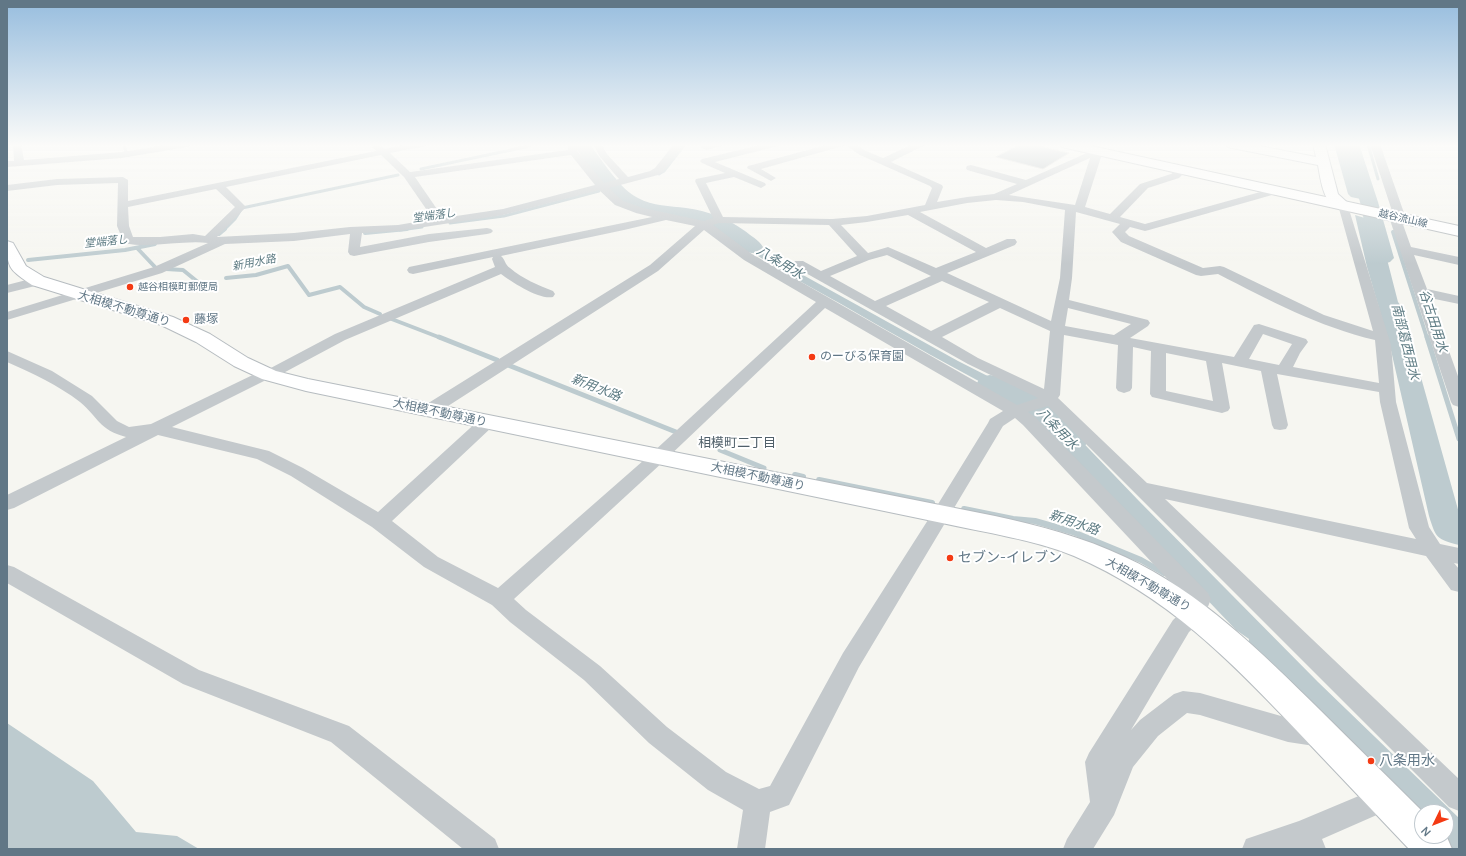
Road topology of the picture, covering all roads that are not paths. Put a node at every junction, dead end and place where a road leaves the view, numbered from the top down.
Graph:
1 (41, 184) edge
2 (123, 184) edge
3 (229, 184) edge
4 (414, 184) edge
5 (611, 184) edge
6 (701, 184) edge
7 (934, 184) edge
8 (1024, 184) edge
9 (1085, 184) edge
10 (1150, 184) edge
11 (1244, 184) edge
12 (1260, 184) edge
13 (1329, 184) edge
14 (1387, 184) edge
15 (219, 186) junction
16 (604, 186) junction
17 (7, 188) edge
18 (1275, 191) junction
19 (996, 197) junction
20 (1339, 202) junction
21 (124, 205) junction
22 (930, 206) junction
23 (1075, 208) junction
24 (910, 211) junction
25 (1396, 215) junction
26 (664, 216) junction
27 (1113, 218) junction
28 (719, 220) junction
29 (440, 221) junction
30 (485, 221) junction
31 (832, 222) junction
32 (1128, 223) junction
33 (704, 224) junction
34 (1459, 226) edge
35 (356, 230) junction
36 (1459, 231) edge
37 (208, 239) junction
38 (223, 241) junction
39 (1011, 242) dead end
40 (1405, 248) junction
41 (496, 252) junction
42 (985, 252) junction
43 (13, 257) edge
44 (864, 257) junction
45 (1459, 261) edge
46 (799, 264) dead end
47 (502, 269) junction
48 (413, 270) dead end
49 (939, 274) junction
50 (819, 276) junction
51 (38, 281) junction
52 (7, 289) edge
53 (1420, 292) junction
54 (76, 294) junction
55 (548, 294) dead end
56 (1459, 300) edge
57 (824, 302) junction
58 (1000, 302) junction
59 (1062, 302) junction
60 (875, 306) junction
61 (7, 316) edge
62 (1057, 329) junction
63 (930, 337) junction
64 (1381, 337) junction
65 (1121, 340) junction
66 (1159, 347) junction
67 (7, 356) edge
68 (1214, 358) junction
69 (1240, 362) junction
70 (1276, 369) junction
71 (1454, 373) edge
72 (268, 374) junction
73 (1124, 388) dead end
74 (1388, 389) junction
75 (1046, 400) junction
76 (1459, 402) edge
77 (428, 411) junction
78 (1015, 411) junction
79 (486, 423) junction
80 (1280, 425) dead end
81 (157, 430) junction
82 (658, 457) junction
83 (1142, 488) junction
84 (7, 503) edge
85 (942, 514) junction
86 (380, 522) junction
87 (1432, 549) junction
88 (1459, 556) edge
89 (7, 573) edge
90 (1459, 584) edge
91 (500, 599) junction
92 (1195, 613) junction
93 (1323, 735) junction
94 (1385, 798) junction
95 (1459, 798) edge
96 (758, 803) junction
97 (1104, 805) junction
98 (1306, 842) edge
99 (485, 849) edge
100 (751, 849) edge
101 (1077, 849) edge
102 (1256, 849) edge
103 (1434, 849) edge

1 - 17 street
2 - 21 street
3 - 15 street
4 - 29 street
5 - 16 street
6 - 28 street
7 - 22 street
8 - 19 street
9 - 23 street
10 - 27 street
11 - 18 street, 越谷流山線
12 - 20 street, 越谷流山線
13 - 20 street
14 - 25 street
15 - 21 street
15 - 37 street
16 - 26 street
16 - 30 street
18 - 20 street, 越谷流山線
18 - 32 street
19 - 22 street
19 - 23 street
20 - 25 street, 越谷流山線
20 - 64 street
21 - 37 street
22 - 24 street
23 - 27 street
23 - 59 street
24 - 31 street
24 - 42 street
25 - 34 street, 越谷流山線
25 - 36 street, 越谷流山線
25 - 40 street
26 - 33 street
26 - 41 street
27 - 32 street
28 - 31 street
28 - 33 street
29 - 30 street
29 - 35 street
30 - 35 street
30 - 41 street
31 - 44 street
32 - 64 street
33 - 57 street
33 - 77 street
35 - 38 street
37 - 38 street
38 - 54 street
39 - 42 street
40 - 45 street
40 - 53 street
41 - 47 street
41 - 48 street
42 - 49 street
43 - 51 street, 大相模不動尊通り
44 - 49 street
44 - 50 street
46 - 50 street
47 - 55 street
47 - 72 street
49 - 58 street
49 - 60 street
50 - 60 street
51 - 52 street
51 - 54 street, 大相模不動尊通り
53 - 56 street
53 - 71 street
54 - 61 street
54 - 72 street, 大相模不動尊通り
57 - 78 street
57 - 82 street
58 - 62 street
58 - 63 street
59 - 62 street
59 - 65 street
60 - 63 street
62 - 65 street
62 - 75 street
63 - 75 street
64 - 74 street
65 - 66 street
65 - 73 street
66 - 68 street
66 - 68 street
67 - 81 street
68 - 69 street
69 - 70 street
69 - 70 street
70 - 74 street
70 - 80 street
71 - 76 street
72 - 77 street, 大相模不動尊通り
72 - 81 street
74 - 87 street
75 - 78 street
75 - 83 street
77 - 79 street, 大相模不動尊通り
78 - 85 street
78 - 92 street
79 - 82 street, 大相模不動尊通り
79 - 86 street
81 - 84 street
81 - 86 street
82 - 85 street, 大相模不動尊通り
82 - 91 street
83 - 87 street
83 - 95 street
85 - 92 street, 大相模不動尊通り
85 - 96 street
86 - 91 street
87 - 88 street
87 - 90 street
89 - 99 street
91 - 96 street
92 - 93 street, 大相模不動尊通り
92 - 97 street
93 - 94 street, 大相模不動尊通り
93 - 97 street
94 - 98 street
94 - 103 street, 大相模不動尊通り
96 - 100 street
97 - 101 street
98 - 102 street

